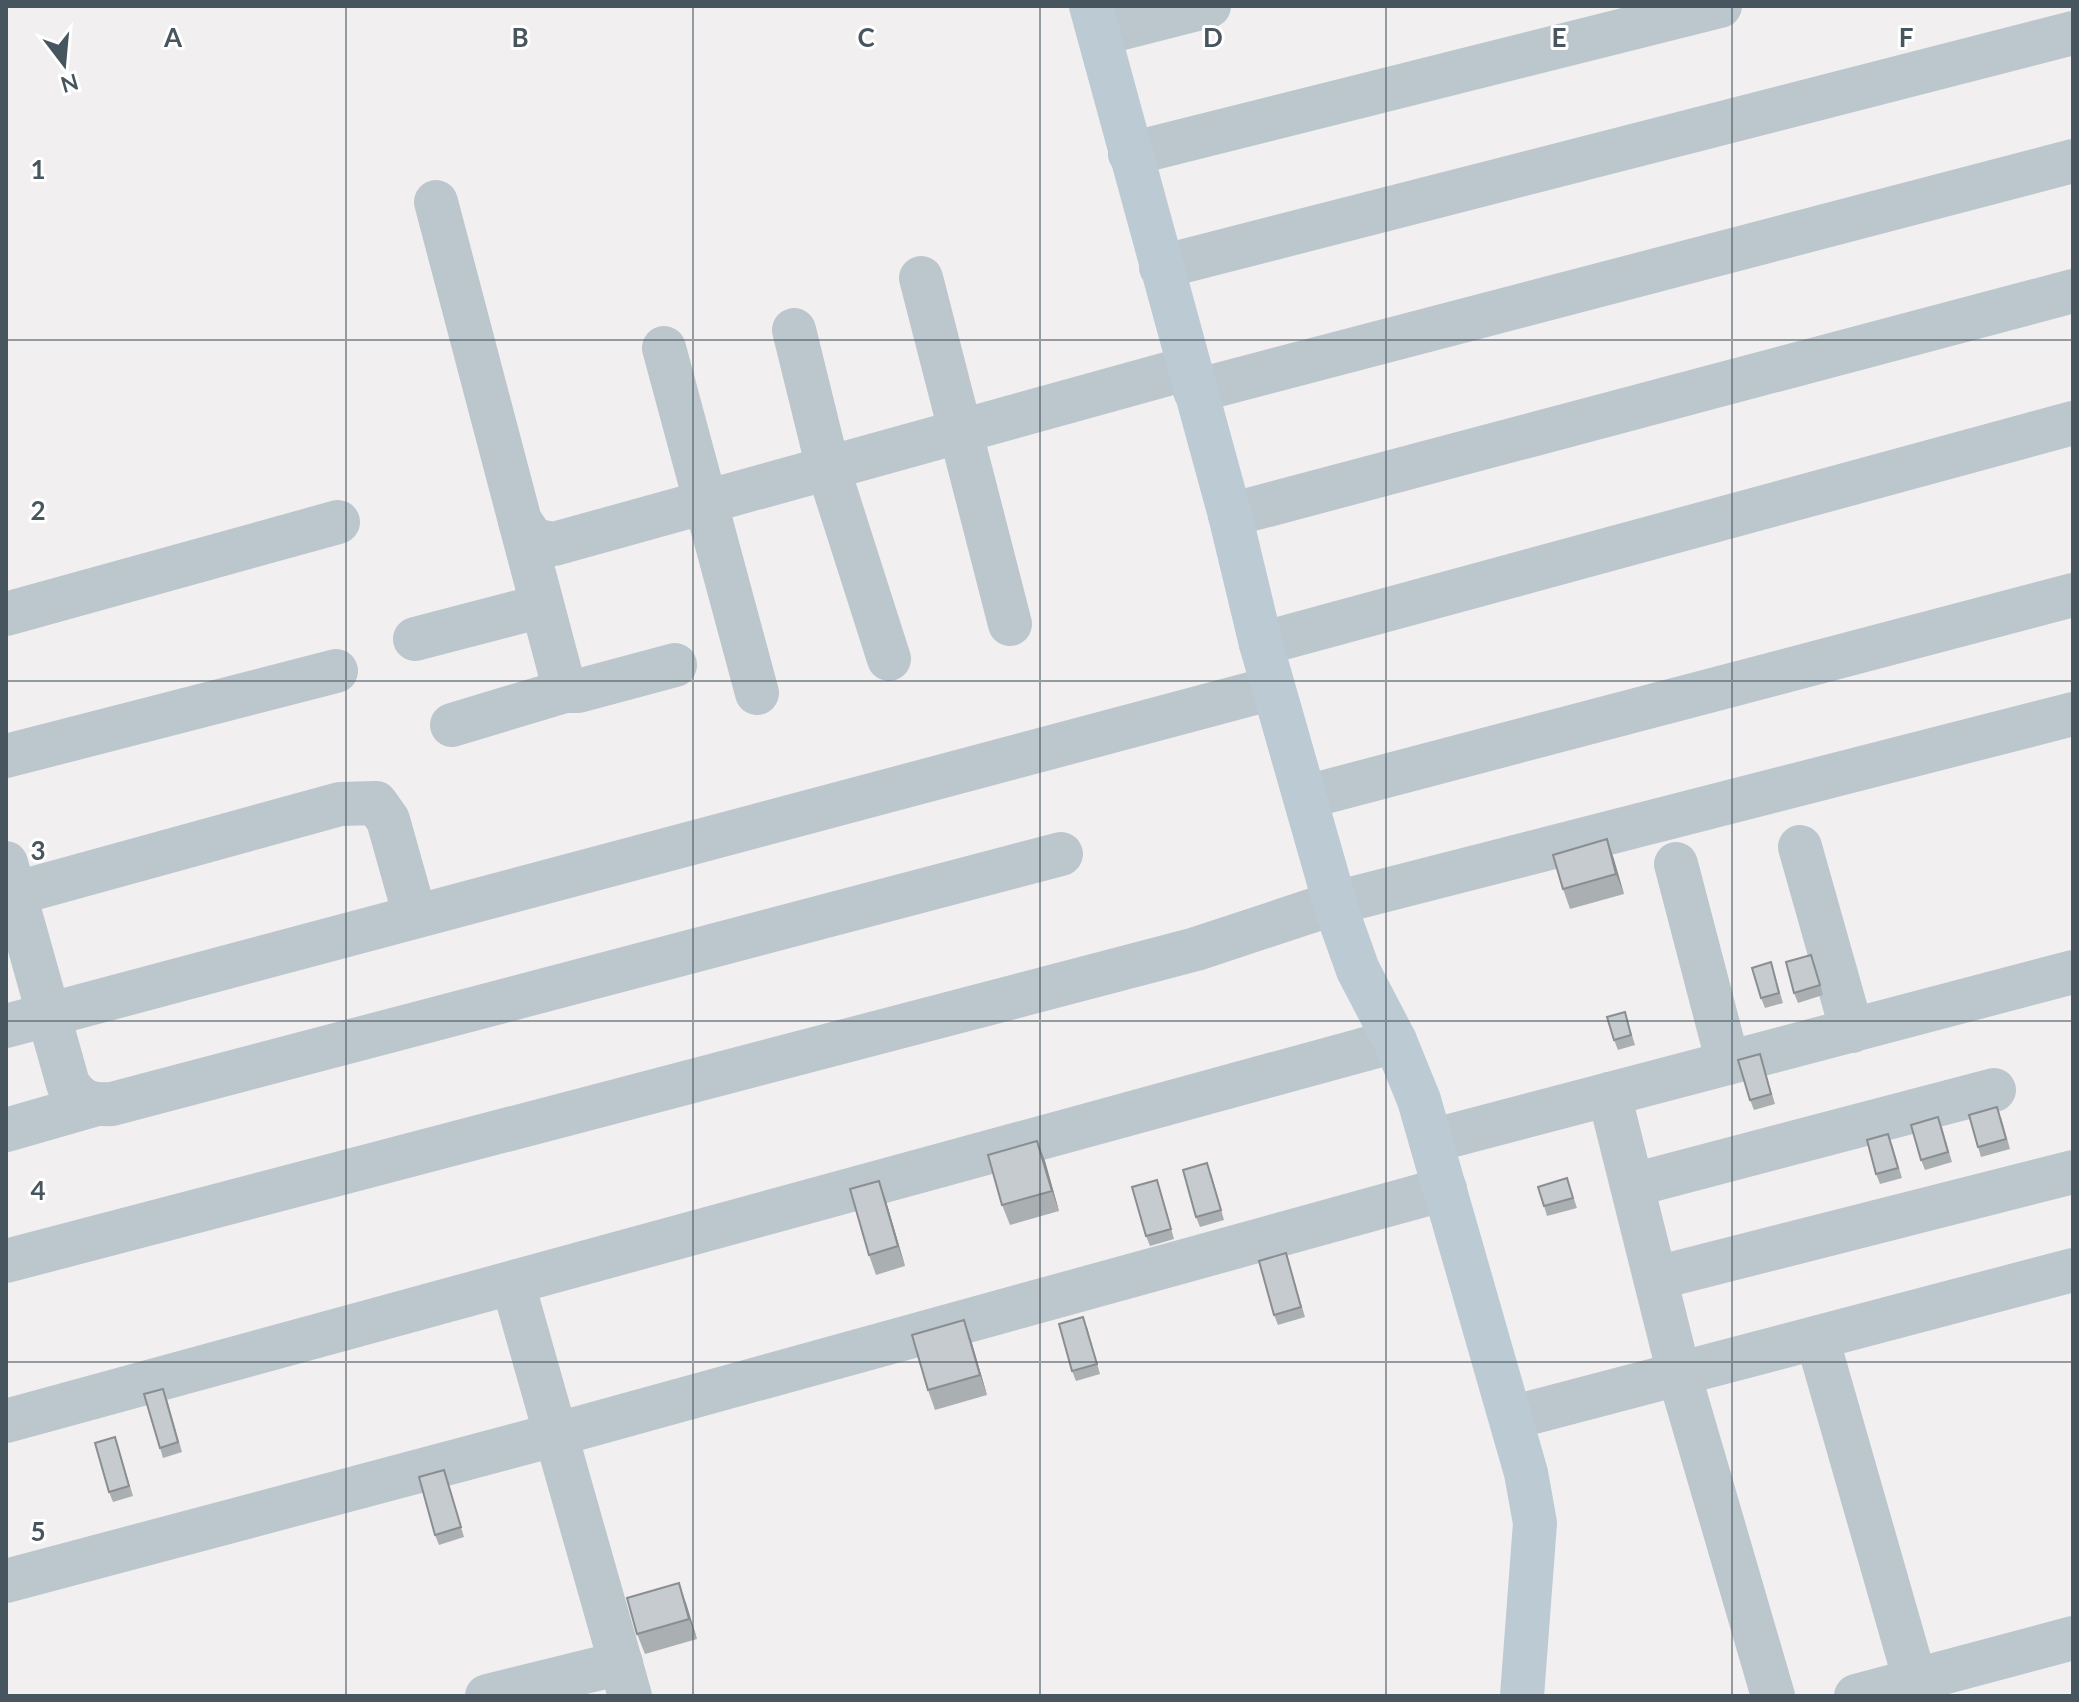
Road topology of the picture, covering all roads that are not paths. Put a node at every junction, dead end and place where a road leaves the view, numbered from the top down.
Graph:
1 (1209, 6) edge
2 (1720, 6) edge
3 (1095, 20) edge
4 (2073, 33) edge
5 (1130, 154) junction
6 (2073, 161) edge
7 (436, 202) dead end
8 (1161, 267) junction
9 (921, 278) dead end
10 (2073, 291) edge
11 (794, 330) dead end
12 (664, 348) dead end
13 (1192, 380) junction
14 (2073, 423) edge
15 (961, 431) junction
16 (828, 468) junction
17 (705, 503) junction
18 (1230, 515) junction
19 (520, 521) junction
20 (338, 522) dead end
21 (2073, 595) edge
22 (542, 606) junction
23 (6, 614) edge
24 (1010, 624) dead end
25 (415, 639) dead end
26 (1261, 644) junction
27 (889, 659) dead end
28 (675, 665) dead end
29 (336, 671) dead end
30 (1273, 688) junction
31 (565, 691) junction
32 (757, 693) dead end
33 (2073, 714) edge
34 (452, 725) dead end
35 (6, 756) edge
36 (1306, 797) junction
37 (1800, 847) dead end
38 (1061, 854) dead end
39 (1676, 864) dead end
40 (9, 884) edge
41 (415, 916) junction
42 (1339, 919) junction
43 (2073, 972) edge
44 (50, 1014) junction
45 (6, 1026) edge
46 (1852, 1031) junction
47 (1395, 1041) junction
48 (1728, 1063) junction
49 (1994, 1090) dead end
50 (1609, 1094) junction
51 (93, 1105) junction
52 (6, 1130) edge
53 (1431, 1141) junction
54 (2073, 1172) edge
55 (1633, 1185) junction
56 (1445, 1189) junction
57 (6, 1261) edge
58 (2073, 1270) edge
59 (1656, 1278) junction
60 (513, 1284) junction
61 (1817, 1338) junction
62 (1679, 1374) junction
63 (1511, 1418) junction
64 (6, 1421) edge
65 (554, 1435) junction
66 (6, 1581) edge
67 (2073, 1638) edge
68 (625, 1680) edge
69 (1883, 1690) edge
70 (487, 1696) edge
71 (1522, 1696) edge
72 (1773, 1696) edge

1 - 3 street
2 - 5 street
3 - 5 street
4 - 8 street
5 - 8 street
6 - 13 street
7 - 19 street
8 - 13 street
9 - 15 street
10 - 18 street
11 - 16 street
12 - 17 street
13 - 15 street
13 - 18 street
14 - 26 street
15 - 16 street
15 - 24 street
16 - 17 street
16 - 27 street
17 - 19 street
17 - 32 street
18 - 26 street
19 - 22 street
20 - 23 street
21 - 36 street
22 - 25 street
22 - 31 street
26 - 30 street
28 - 31 street
29 - 35 street
30 - 36 street
30 - 41 street
31 - 34 street
33 - 42 street
36 - 42 street
37 - 46 street
38 - 51 street
39 - 48 street
40 - 41 street
40 - 44 street
41 - 44 street
42 - 47 street
42 - 57 street
43 - 46 street
44 - 45 street
44 - 51 street
46 - 48 street
47 - 53 street
47 - 60 street
48 - 50 street
49 - 55 street
50 - 53 street
50 - 55 street
51 - 52 street
53 - 56 street
54 - 59 street
55 - 59 street
56 - 63 street
56 - 65 street
58 - 61 street
59 - 62 street
60 - 64 street
60 - 65 street
61 - 62 street
61 - 69 street
62 - 63 street
62 - 72 street
63 - 71 street
65 - 66 street
65 - 68 street
67 - 69 street
68 - 70 street

